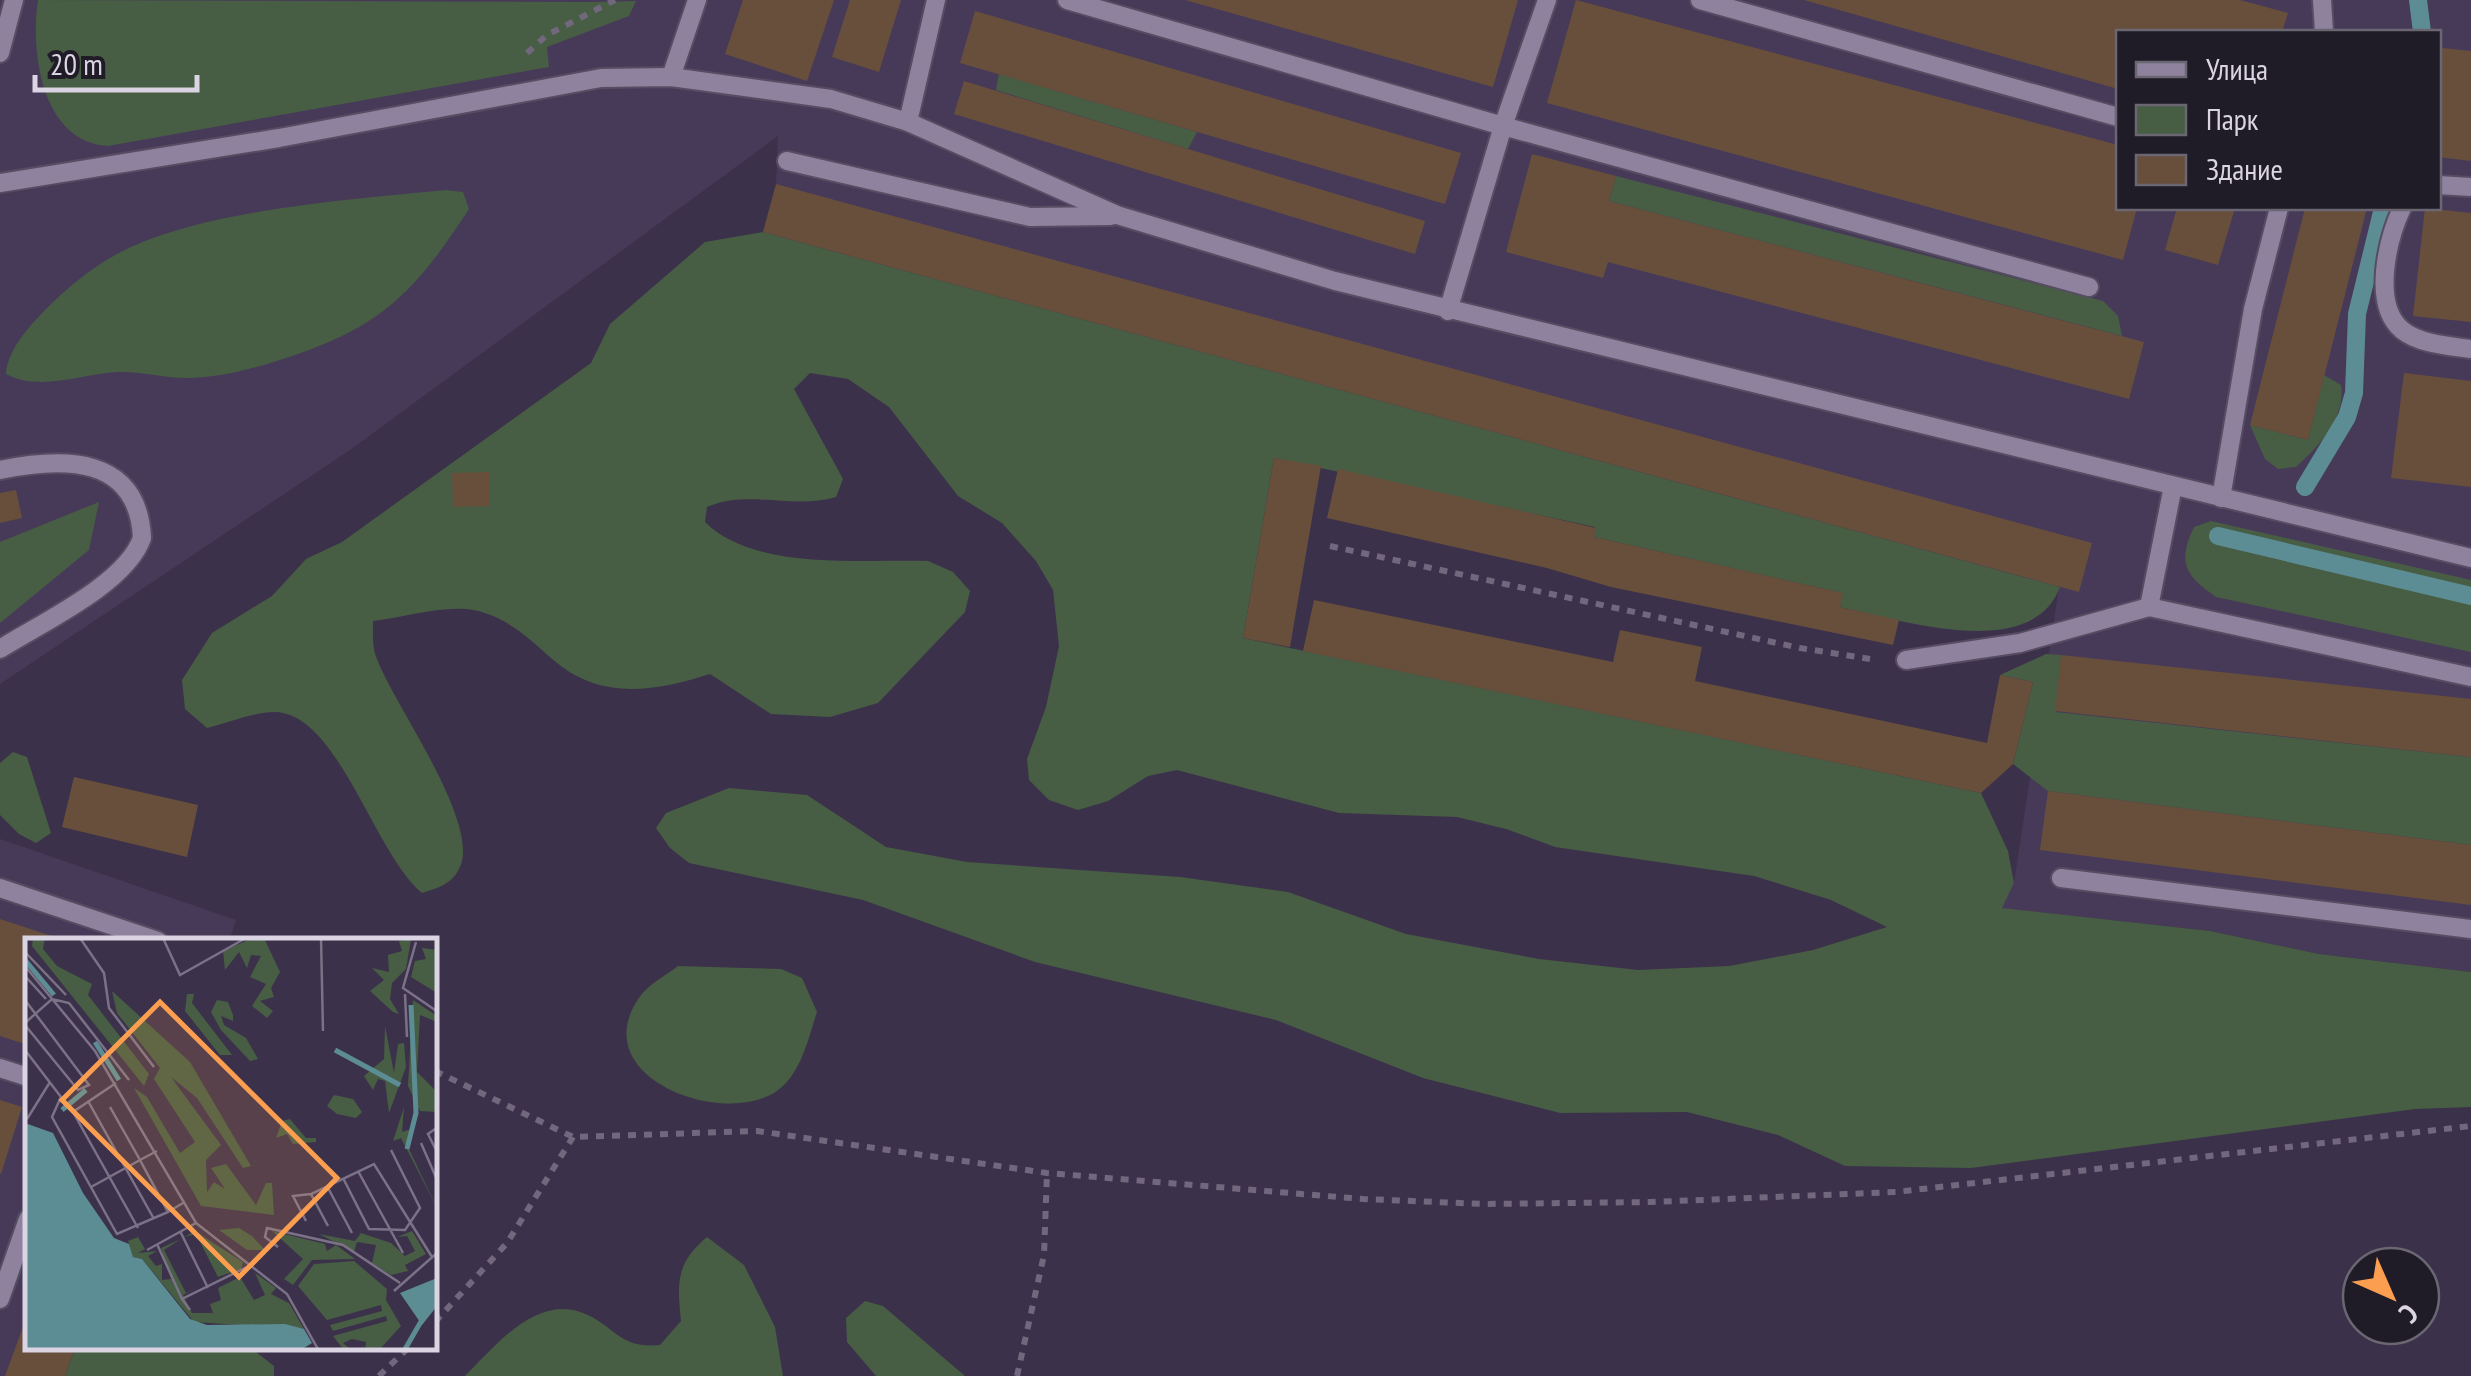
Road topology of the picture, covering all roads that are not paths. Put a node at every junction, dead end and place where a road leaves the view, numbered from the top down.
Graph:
1 (14, 0) edge
2 (696, 0) edge
3 (936, 0) edge
4 (1068, 0) edge
5 (1547, 0) edge
6 (1700, 0) edge
7 (2322, 0) edge
8 (2324, 30) edge
9 (0, 53) edge
10 (671, 77) junction
11 (2116, 116) edge
12 (908, 122) junction
13 (1502, 126) junction
14 (788, 161) dead end
15 (0, 183) edge
16 (2441, 185) edge
17 (2471, 187) edge
18 (2278, 210) edge
19 (2401, 210) edge
20 (1117, 215) junction
21 (2089, 287) dead end
22 (1448, 310) junction
23 (2471, 349) edge
24 (0, 470) edge
25 (2172, 486) junction
26 (2221, 498) junction
27 (2471, 558) edge
28 (2149, 607) junction
29 (0, 649) edge
30 (1906, 660) road end
31 (2471, 677) edge
32 (2060, 878) dead end
33 (0, 888) edge
34 (2471, 929) edge
35 (149, 938) edge
36 (0, 1068) edge
37 (25, 1076) edge
38 (25, 1224) edge
39 (8, 1253) edge
40 (0, 1299) edge

1 - 9 lane
2 - 10 lane
3 - 12 lane
4 - 13 lane
5 - 13 lane
6 - 11 lane
7 - 8 lane
10 - 12 lane
10 - 15 lane
12 - 20 lane
13 - 21 lane
13 - 22 lane
14 - 20 lane
16 - 17 lane
18 - 26 lane
19 - 23 lane
20 - 22 lane
22 - 25 lane
24 - 29 lane
25 - 26 lane
25 - 28 lane
26 - 27 lane
28 - 30 lane
28 - 31 lane
32 - 34 lane
33 - 35 lane
36 - 37 lane
38 - 39 lane
39 - 40 lane

